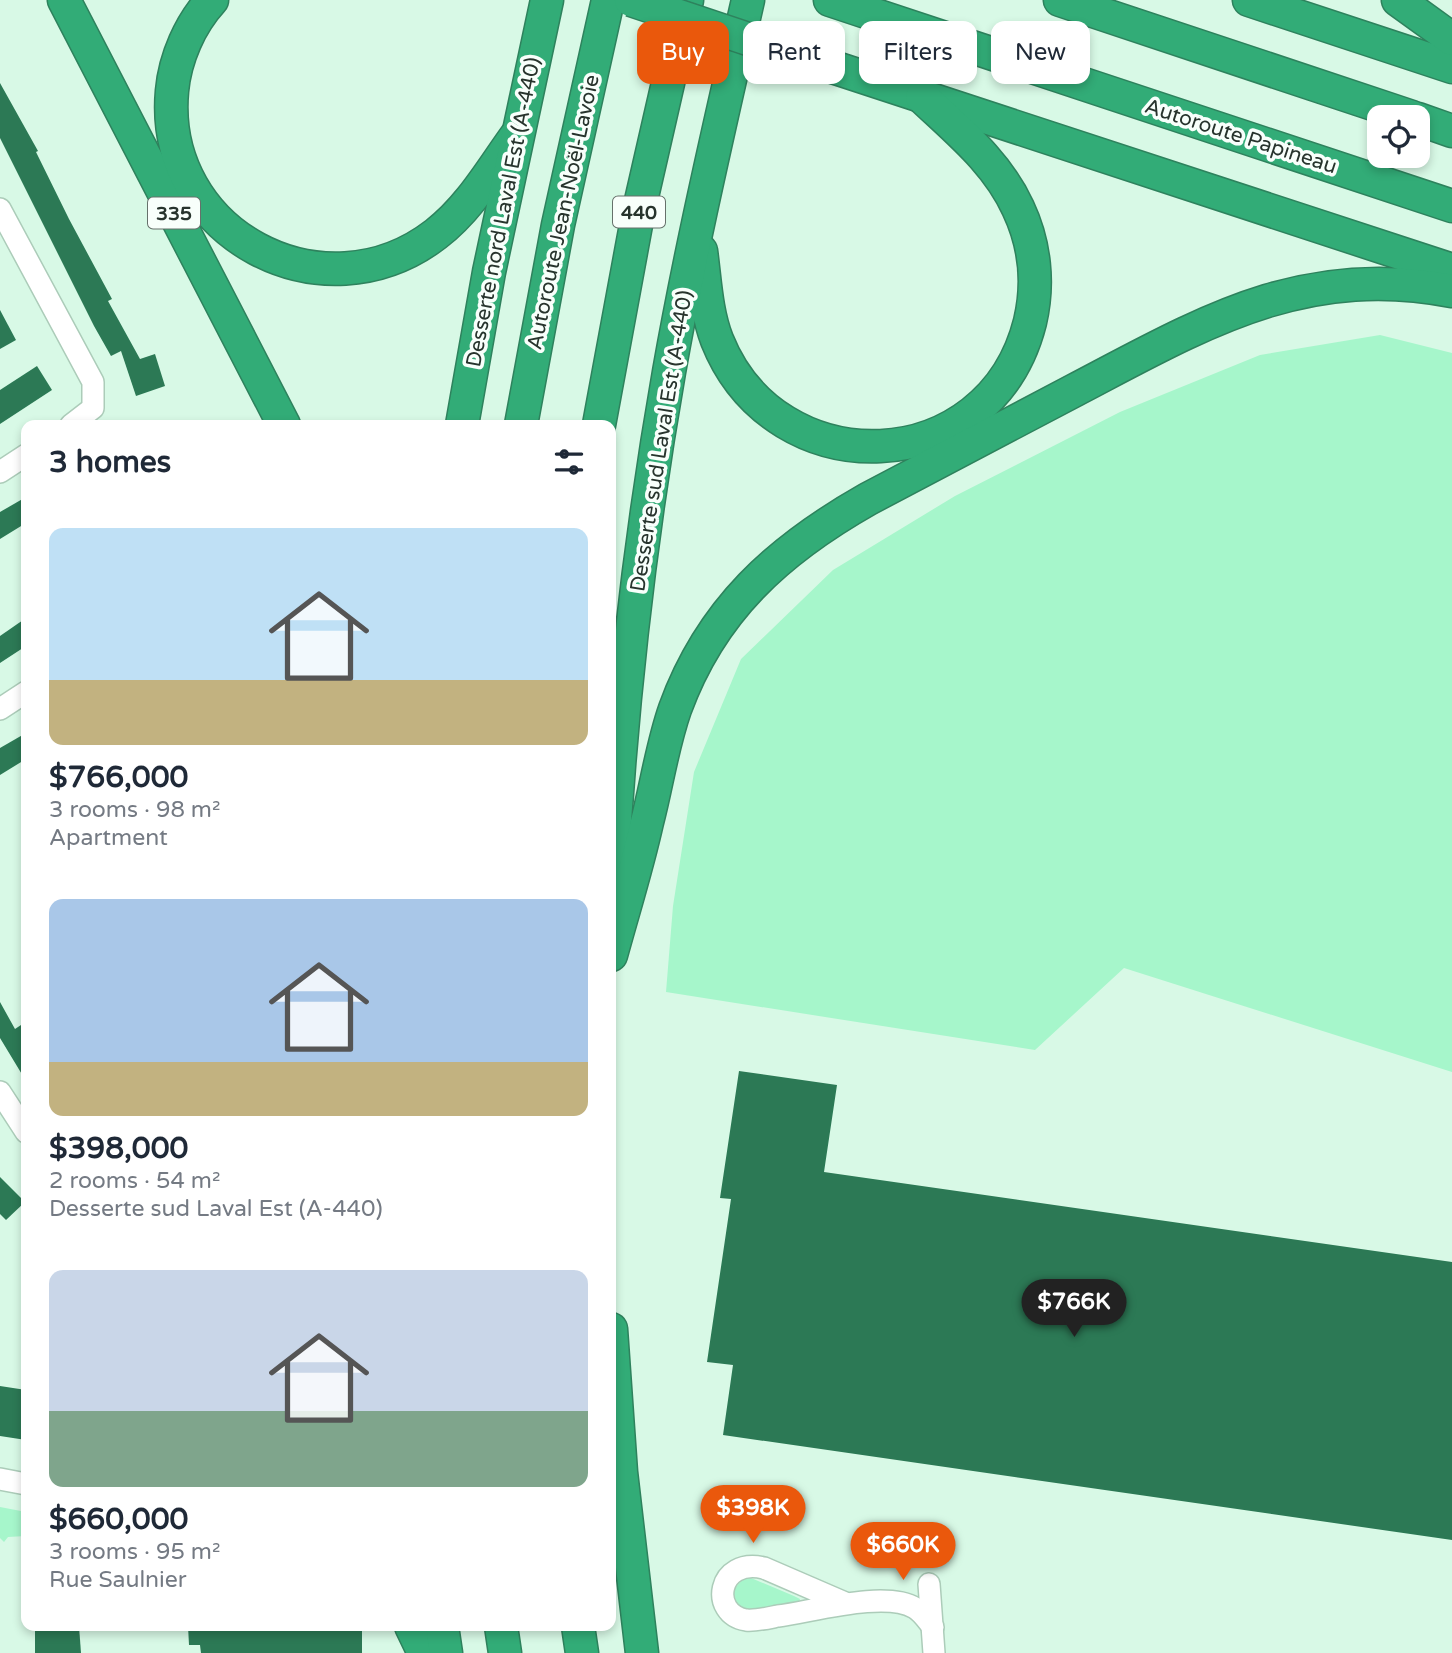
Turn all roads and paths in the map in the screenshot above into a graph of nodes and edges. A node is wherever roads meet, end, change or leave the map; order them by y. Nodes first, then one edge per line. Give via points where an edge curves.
1 (64, 0) edge
2 (212, 0) edge
3 (547, 0) edge
4 (608, 0) edge
5 (631, 0) edge
6 (687, 0) edge
7 (748, 0) edge
8 (830, 0) edge
9 (1059, 0) edge
10 (1249, 0) edge
11 (1398, 0) edge
12 (1452, 40) edge
13 (1452, 67) edge
14 (922, 97) junction
15 (1376, 105) edge
16 (1430, 123) edge
17 (1452, 131) edge
18 (516, 135) junction
19 (1452, 206) edge
20 (0, 209) edge
21 (698, 222) junction
22 (1452, 270) edge
23 (1452, 291) edge
24 (77, 420) edge
25 (281, 420) edge
26 (463, 420) edge
27 (522, 420) edge
28 (599, 420) edge
29 (21, 458) edge
30 (0, 472) edge
31 (21, 695) edge
32 (0, 709) edge
33 (616, 814) edge
34 (616, 937) edge
35 (0, 1091) edge
36 (21, 1124) edge
37 (616, 1400) edge
38 (0, 1479) edge
39 (21, 1484) edge
40 (929, 1584) dead end
41 (845, 1603) junction
42 (933, 1627) junction
43 (413, 1631) edge
44 (443, 1631) edge
45 (503, 1631) edge
46 (579, 1631) edge
47 (424, 1653) edge
48 (446, 1653) edge
49 (505, 1653) edge
50 (582, 1653) edge
51 (642, 1653) edge
52 (934, 1653) edge

1 - 25 highway, 335
2 - 18 highway via 178,61 172,99 174,138 184,172 204,205 232,233 265,254 303,266 338,268 372,264 408,252 436,234 464,207
3 - 18 highway, Desserte nord Laval Est (A-440)
4 - 27 highway, Autoroute Jean-Noël-Lavoie via 560,214
5 - 14 highway, bridge
6 - 28 highway, 440 via 638,214
7 - 21 highway, Desserte sud Laval Est (A-440)
8 - 19 highway, Autoroute Papineau
9 - 15 highway
10 - 13 highway
11 - 12 highway
14 - 21 highway via 995,169 1018,208 1034,264 1031,317 1017,359 997,391 957,425 907,443 864,446 823,439 774,413 745,386 717,341
14 - 22 highway
16 - 17 highway
18 - 26 highway, Desserte nord Laval Est (A-440)
20 - 24 street via 93,382 93,408
21 - 33 highway, Desserte sud Laval Est (A-440) via 667,382 639,569
23 - 34 highway via 1403,285 1343,286 1291,294 1232,312 868,499 785,554 733,606 699,656 681,693
29 - 30 street
31 - 32 street
35 - 36 street
37 - 51 highway
38 - 39 street
40 - 42 street
41 - 41 street via 753,1566 736,1570 723,1594 734,1615 752,1620
41 - 42 street via 907,1604
42 - 52 street
43 - 47 highway
44 - 48 highway
45 - 49 highway
46 - 50 highway

